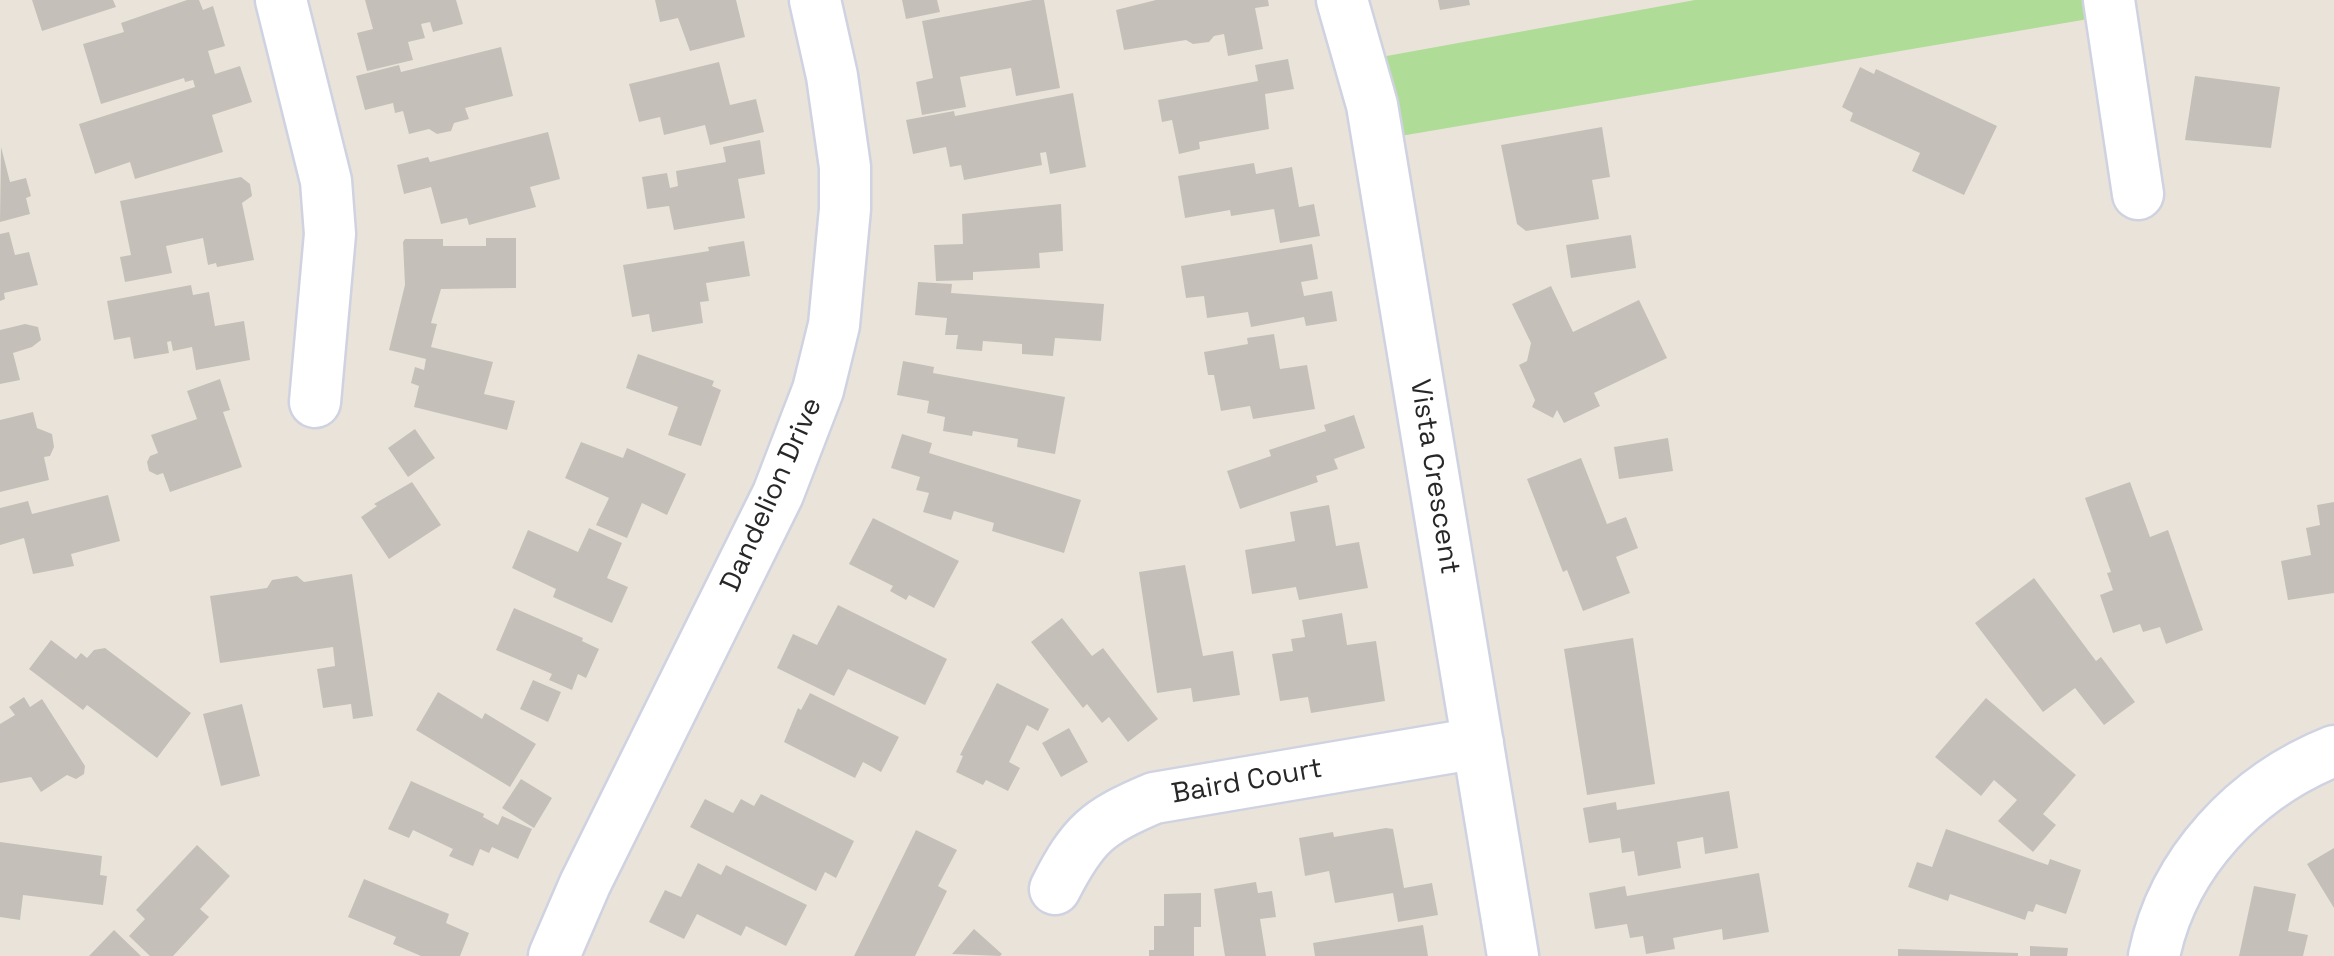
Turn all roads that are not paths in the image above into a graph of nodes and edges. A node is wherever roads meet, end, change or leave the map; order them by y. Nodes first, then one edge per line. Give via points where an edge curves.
1 (281, 0) edge
2 (815, 0) edge
3 (1342, 0) edge
4 (2109, 0) edge
5 (2138, 194) dead end
6 (314, 402) dead end
7 (1478, 743) junction
8 (2334, 751) edge
9 (1054, 889) dead end
10 (554, 956) edge
11 (1513, 956) edge
12 (2154, 956) edge

1 - 6 street via 326,181 330,234
2 - 10 street, Dandelion Drive via 845,167 834,325 818,390 778,494
3 - 7 street, Vista Crescent via 1372,105
4 - 5 street
7 - 9 street, Baird Court via 1154,798 1093,830
7 - 11 street, Vista Crescent
8 - 12 street via 2263,790 2204,846 2178,885

